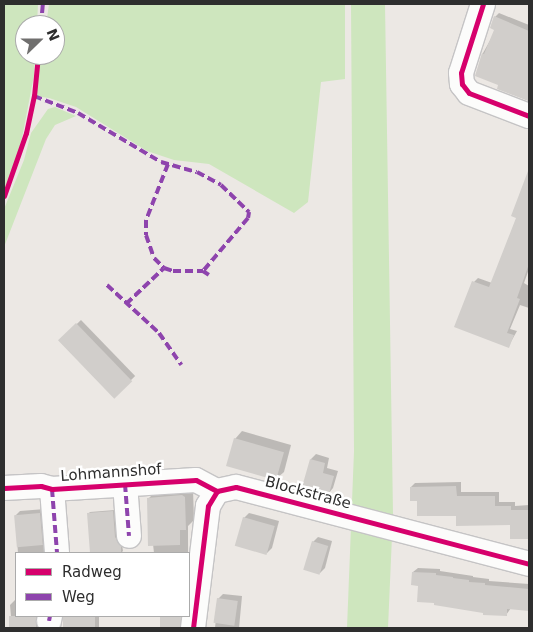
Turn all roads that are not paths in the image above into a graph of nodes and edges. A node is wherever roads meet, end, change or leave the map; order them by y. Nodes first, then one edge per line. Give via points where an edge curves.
1 (483, 4) edge
2 (529, 116) edge
3 (125, 484) junction
4 (4, 488) edge
5 (52, 489) junction
6 (217, 491) junction
7 (129, 536) dead end
8 (57, 552) edge
9 (529, 564) edge
10 (193, 628) edge

1 - 2 street via 461,73 462,84 469,94
3 - 5 street, Lohmannshof
3 - 6 street, Lohmannshof via 196,480
3 - 7 street, Lohmannshof
4 - 5 street, Lohmannshof via 41,486
5 - 8 street, Lohmannshof
6 - 9 street, Blockstraße via 240,487
6 - 10 street via 206,514

